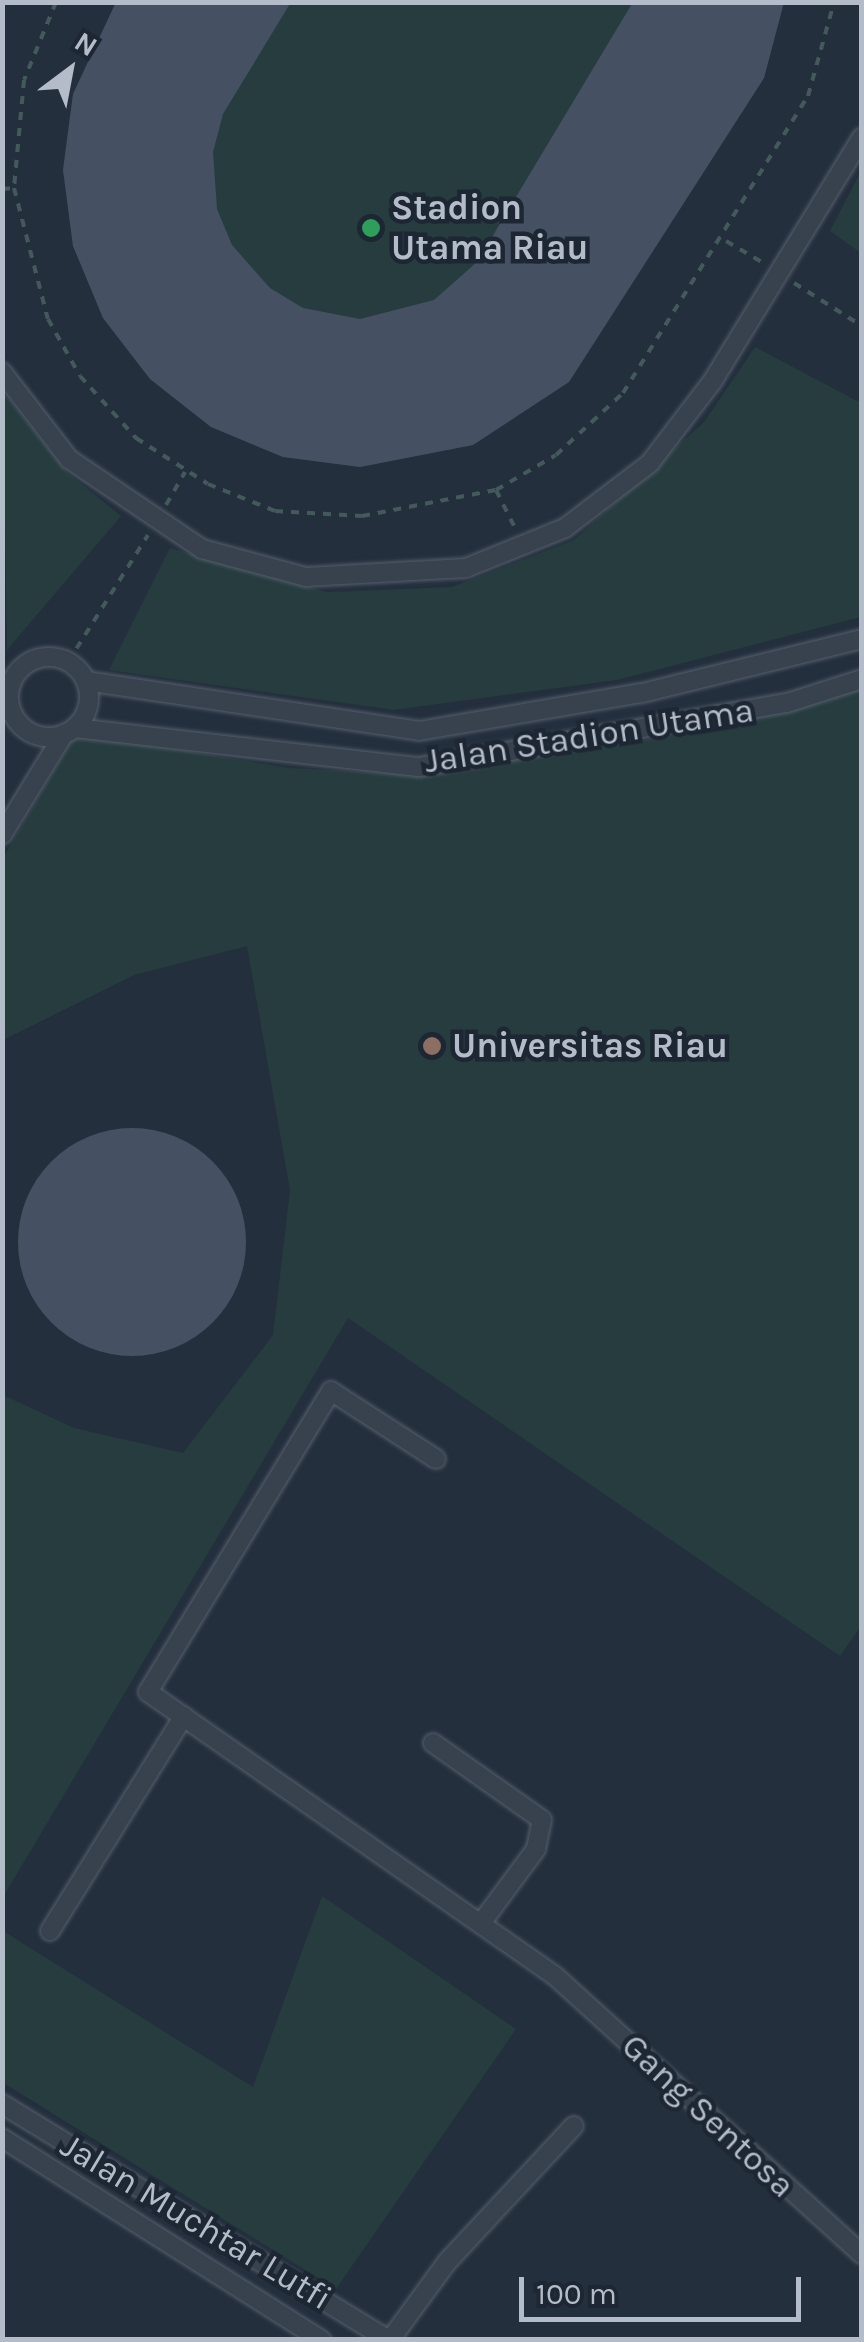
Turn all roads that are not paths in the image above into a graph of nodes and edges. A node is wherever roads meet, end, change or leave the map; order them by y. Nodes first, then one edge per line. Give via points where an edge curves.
1 (862, 137) edge
2 (2, 372) edge
3 (862, 639) edge
4 (10, 670) edge
5 (862, 679) edge
6 (86, 680) junction
7 (6, 711) edge
8 (326, 721) junction
9 (69, 731) junction
10 (324, 758) junction
11 (2, 836) edge
12 (436, 1459) dead end
13 (184, 1716) junction
14 (433, 1743) dead end
15 (482, 1922) junction
16 (50, 1931) dead end
17 (2, 2104) edge
18 (574, 2126) dead end
19 (2, 2138) edge
20 (862, 2254) edge
21 (336, 2307) junction
22 (315, 2338) edge
23 (390, 2340) edge

1 - 2 street via 650,463 524,548 466,568 360,581 253,566 154,525 69,459
3 - 8 street, Jalan Stadion Utama via 642,693 419,731
4 - 6 street via 42,658 68,662
4 - 7 street
5 - 10 street, Jalan Stadion Utama via 786,703 419,767
6 - 8 street, Jalan Stadion Utama
6 - 9 street via 88,706
7 - 9 street via 37,735
8 - 10 street
9 - 10 street, Jalan Stadion Utama
9 - 11 street
12 - 13 street, Gang Sentosa via 331,1391 148,1692
13 - 15 street, Gang Sentosa
13 - 16 street
14 - 15 street via 542,1820 536,1849
15 - 20 street, Gang Sentosa via 556,1976
17 - 21 street, Jalan Muchtar Lutfi
18 - 23 street via 447,2262
19 - 22 street, Jalan Muchtar Lutfi
21 - 22 street
21 - 23 street, Jalan Muchtar Lutfi

